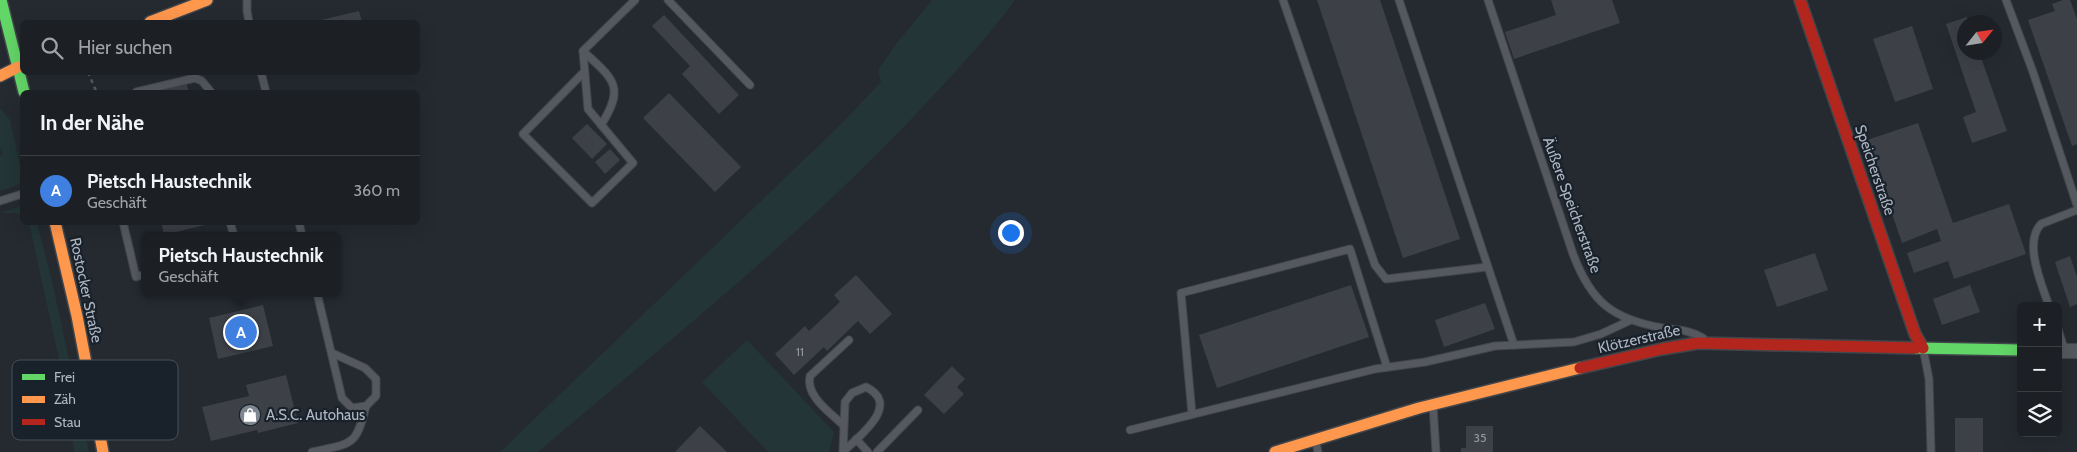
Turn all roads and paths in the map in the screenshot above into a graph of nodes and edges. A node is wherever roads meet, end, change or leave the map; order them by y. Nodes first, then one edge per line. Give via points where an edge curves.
1 (1, 0) edge
2 (207, 0) edge
3 (247, 0) edge
4 (635, 0) edge
5 (668, 0) edge
6 (1283, 0) edge
7 (1399, 0) edge
8 (1488, 0) edge
9 (1800, 0) edge
10 (2006, 0) edge
11 (155, 20) edge
12 (249, 20) edge
13 (583, 51) junction
14 (20, 66) edge
15 (584, 72) junction
16 (21, 75) edge
17 (89, 75) edge
18 (262, 75) edge
19 (0, 76) edge
20 (750, 85) dead end
21 (24, 90) edge
22 (96, 90) edge
23 (144, 90) edge
24 (209, 90) edge
25 (266, 90) edge
26 (601, 125) junction
27 (20, 195) edge
28 (0, 201) edge
29 (2077, 204) edge
30 (2077, 210) edge
31 (56, 225) edge
32 (123, 225) edge
33 (1487, 267) junction
34 (141, 275) edge
35 (317, 297) edge
36 (2049, 302) edge
37 (1631, 320) junction
38 (2062, 339) edge
39 (849, 340) dead end
40 (1710, 342) junction
41 (1514, 345) junction
42 (1923, 348) junction
43 (2017, 350) edge
44 (2067, 351) edge
45 (332, 353) junction
46 (85, 360) edge
47 (1387, 367) junction
48 (1433, 405) junction
49 (366, 406) junction
50 (918, 410) dead end
51 (1192, 414) junction
52 (843, 425) junction
53 (1130, 430) dead end
54 (1315, 438) junction
55 (856, 439) junction
56 (312, 452) edge
57 (843, 452) edge
58 (868, 452) edge
59 (877, 452) edge
60 (1275, 452) edge
61 (1318, 452) edge
62 (1436, 452) edge
63 (1931, 452) edge

1 - 14 street
2 - 11 street
3 - 12 lane
4 - 13 lane
5 - 20 lane
6 - 33 lane via 1375,264 1386,279
7 - 33 lane
8 - 37 lane, Äußere Speicherstraße via 1580,274 1609,309
9 - 42 street, Speicherstraße via 1915,334
10 - 29 lane
13 - 15 lane
13 - 26 lane via 612,82 615,95 612,107
14 - 19 street
15 - 26 lane via 588,109
15 - 26 lane via 523,134 592,203 633,162
16 - 21 street
17 - 22 path
18 - 25 lane
23 - 24 lane via 195,78
27 - 28 lane
30 - 36 lane via 2037,228 2034,240 2036,264
31 - 46 street, Rostocker Straße
32 - 34 lane via 136,277
33 - 41 lane
35 - 45 lane
37 - 40 lane, Äußere Speicherstraße via 1696,333
37 - 41 lane via 1574,342
38 - 44 lane
39 - 52 lane via 810,376 809,382 813,395
40 - 42 street, Klötzerstraße
40 - 48 street, Klötzerstraße via 1662,349
41 - 47 lane
42 - 43 street, Klötzerstraße
42 - 63 lane via 1929,379
45 - 49 lane via 342,398 352,408
45 - 49 lane via 365,368 376,379 376,396
47 - 51 lane
47 - 51 lane via 1350,249 1181,293
48 - 54 street, Klötzerstraße
48 - 62 lane
49 - 56 lane via 356,438
50 - 59 lane
51 - 53 lane
52 - 55 lane via 845,402 852,393 866,388 875,392 880,402 878,417
52 - 57 lane
54 - 60 street, Klötzerstraße
54 - 61 lane
55 - 57 lane
55 - 58 lane

